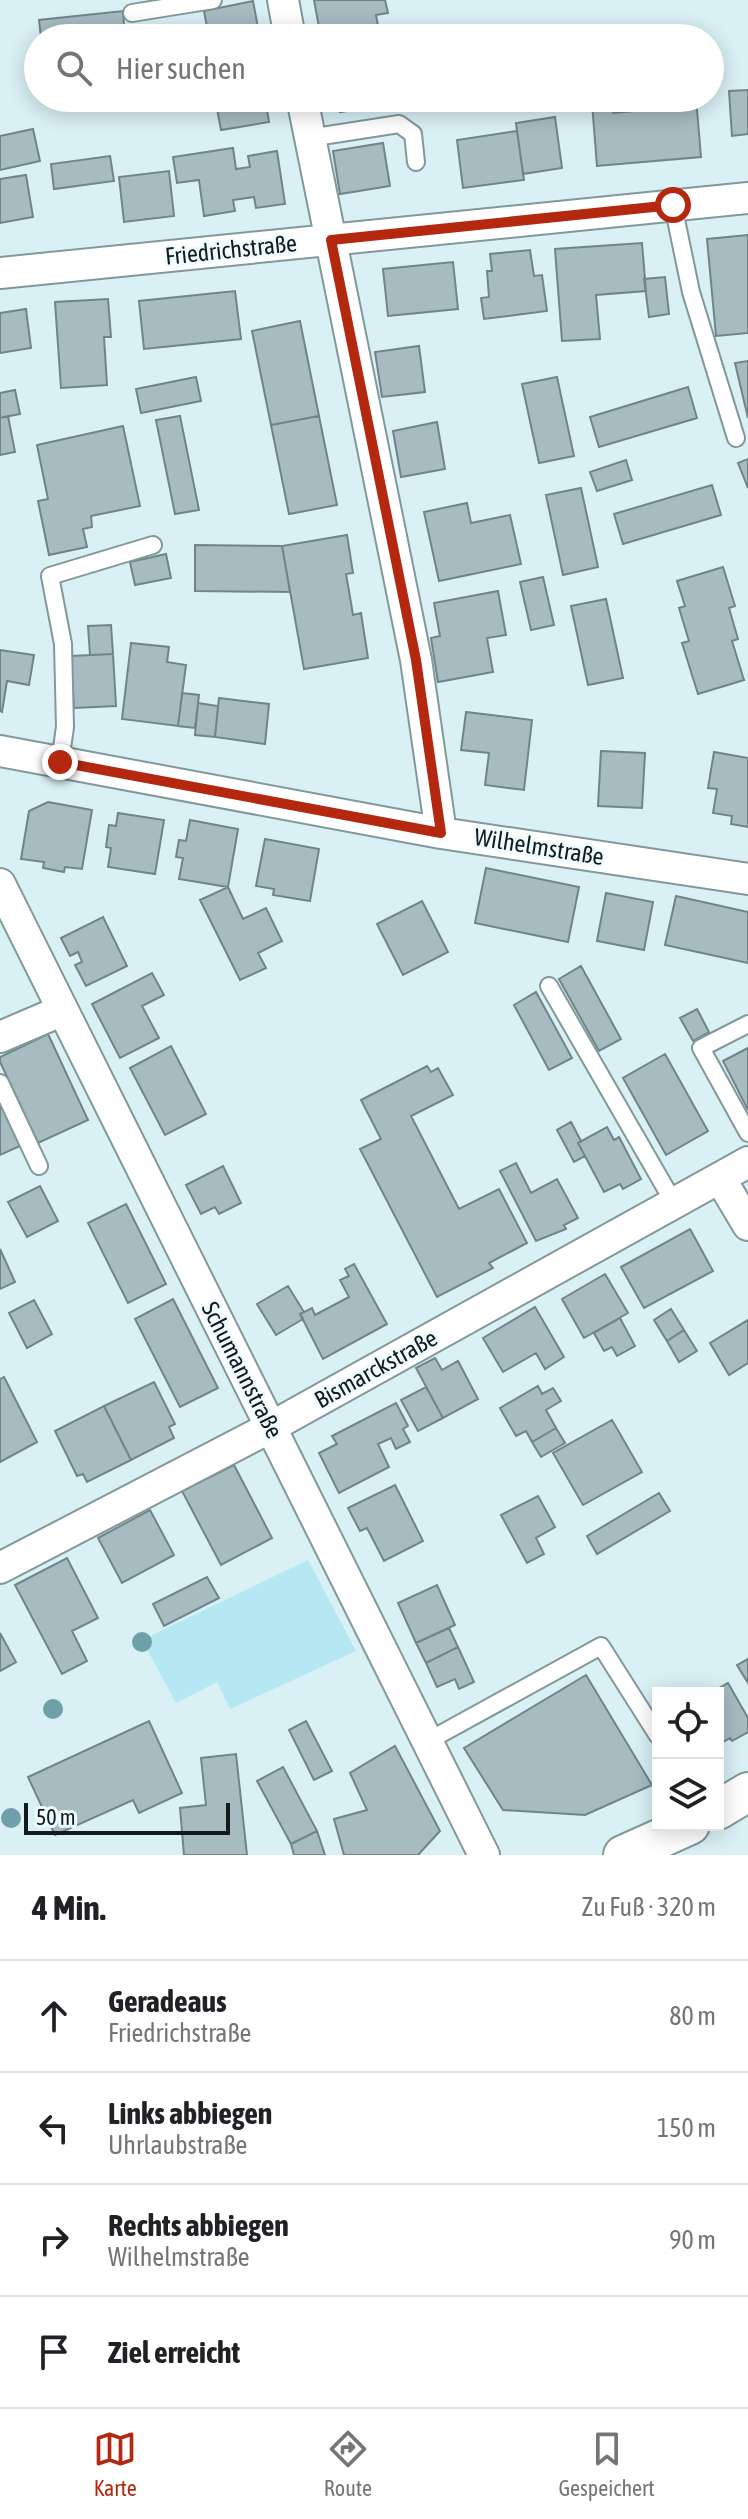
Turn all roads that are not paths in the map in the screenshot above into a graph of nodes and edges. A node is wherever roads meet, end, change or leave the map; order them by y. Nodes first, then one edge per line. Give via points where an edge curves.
1 (213, 0) edge
2 (283, 0) edge
3 (132, 13) dead end
4 (287, 24) edge
5 (304, 112) edge
6 (309, 138) junction
7 (416, 162) dead end
8 (748, 198) edge
9 (673, 205) junction
10 (329, 232) junction
11 (0, 273) edge
12 (736, 438) dead end
13 (153, 545) dead end
14 (0, 751) edge
15 (60, 762) junction
16 (441, 833) junction
17 (748, 879) edge
18 (0, 884) edge
19 (549, 986) dead end
20 (61, 1011) junction
21 (748, 1024) edge
22 (0, 1037) edge
23 (0, 1083) edge
24 (748, 1133) edge
25 (748, 1162) edge
26 (39, 1166) dead end
27 (720, 1178) junction
28 (674, 1203) junction
29 (748, 1225) edge
30 (271, 1427) junction
31 (0, 1568) edge
32 (652, 1727) edge
33 (428, 1741) junction
34 (748, 1792) edge
35 (724, 1806) edge
36 (677, 1831) edge
37 (484, 1855) edge
38 (623, 1855) edge

1 - 3 lane
2 - 4 street
5 - 6 street
6 - 7 lane via 399,124 413,134
6 - 10 street
8 - 9 street, Friedrichstraße
9 - 10 street, Friedrichstraße
9 - 12 lane via 691,292
10 - 11 street, Friedrichstraße
10 - 16 street via 416,660
13 - 15 lane via 50,576 63,644 65,727
14 - 15 street, Wilhelmstraße
15 - 16 street, Wilhelmstraße
16 - 17 street, Wilhelmstraße
18 - 20 street, Schumannstraße
19 - 28 lane
20 - 22 street
20 - 30 street, Schumannstraße
21 - 24 lane via 701,1048
23 - 26 lane
25 - 27 street, Bismarckstraße
27 - 28 street, Bismarckstraße
27 - 29 street
28 - 30 street, Bismarckstraße
30 - 31 street, Bismarckstraße
30 - 33 street, Schumannstraße
32 - 33 lane via 601,1646
33 - 37 street, Schumannstraße
34 - 35 street
36 - 38 street

